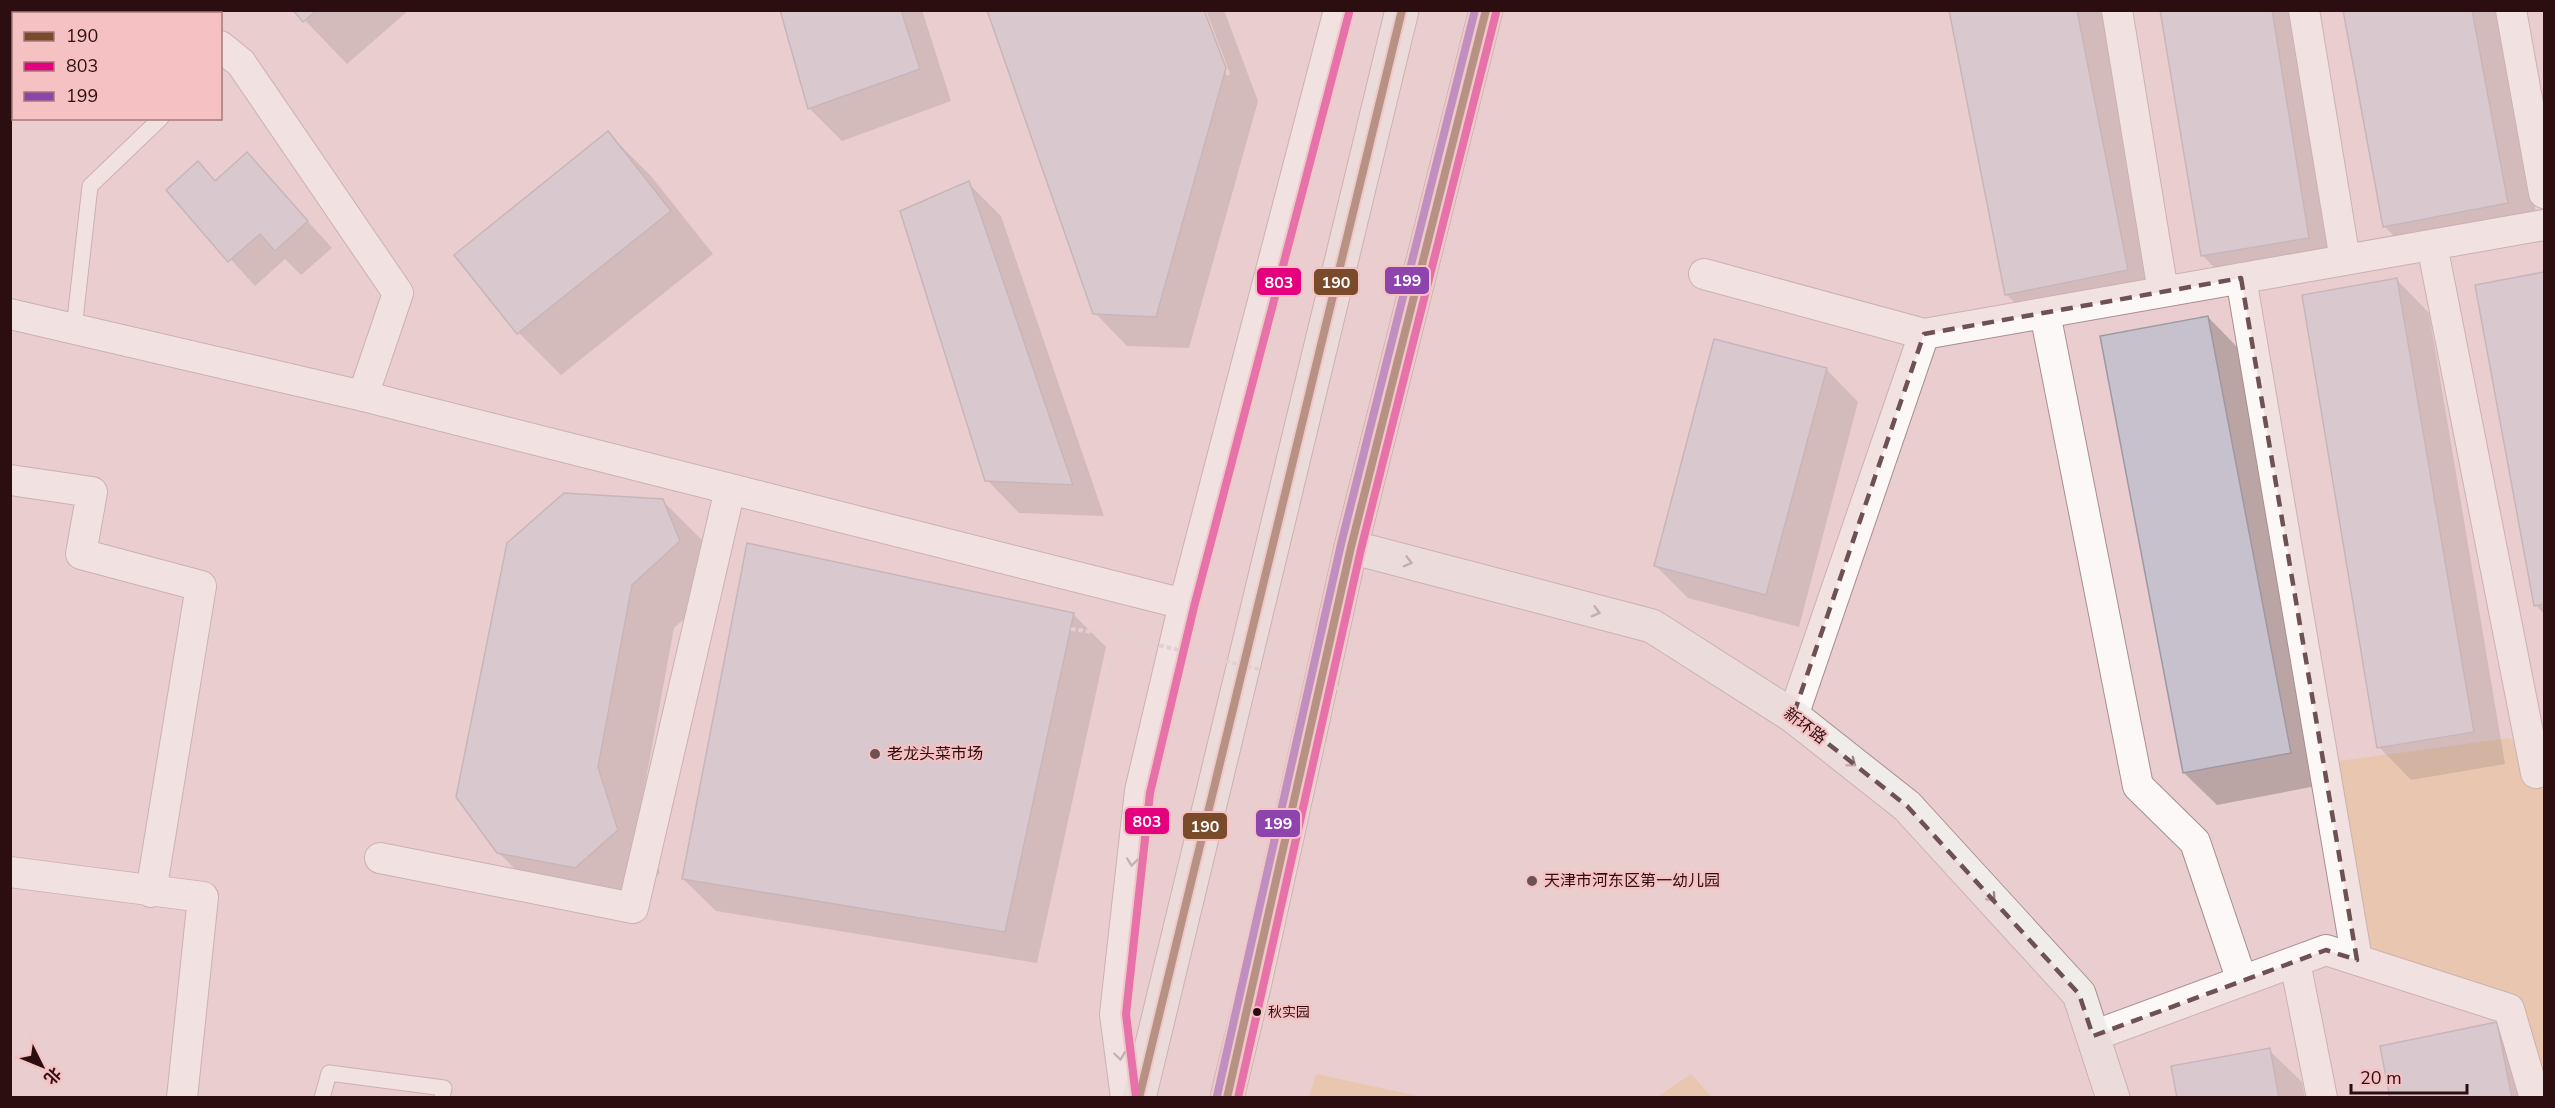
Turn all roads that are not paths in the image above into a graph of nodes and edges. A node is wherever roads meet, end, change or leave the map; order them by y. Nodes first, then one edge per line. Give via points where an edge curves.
1 (1339, 10) edge
2 (1402, 10) edge
3 (1486, 10) edge
4 (2117, 10) edge
5 (2304, 10) edge
6 (2511, 10) edge
7 (222, 48) edge
8 (159, 120) edge
9 (2544, 193) edge
10 (2544, 225) edge
11 (2432, 245) junction
12 (2345, 260) junction
13 (1704, 274) dead end
14 (2241, 278) junction
15 (2163, 292) junction
16 (2045, 313) junction
17 (10, 314) edge
18 (74, 329) junction
19 (1924, 334) junction
20 (363, 396) junction
21 (10, 480) edge
22 (730, 489) junction
23 (1351, 547) junction
24 (1184, 604) junction
25 (1793, 716) junction
26 (2536, 773) dead end
27 (380, 858) dead end
28 (10, 872) edge
29 (151, 892) junction
30 (2357, 960) junction
31 (2295, 962) junction
32 (2242, 981) junction
33 (2093, 1036) junction
34 (182, 1098) edge
35 (322, 1098) edge
36 (442, 1098) edge
37 (1126, 1098) edge
38 (1139, 1098) edge
39 (1227, 1098) edge
40 (2113, 1098) edge
41 (2322, 1098) edge
42 (2535, 1098) edge

1 - 24 street
2 - 38 main road
3 - 23 main road
4 - 15 street
5 - 12 street
6 - 9 street
7 - 20 street via 241,63 398,293
8 - 18 lane via 90,186
10 - 11 street
11 - 12 street
11 - 26 street
12 - 14 street
13 - 19 street
14 - 15 street
14 - 30 street
15 - 16 street
16 - 19 street
16 - 32 street via 2138,786 2195,842
17 - 18 street
18 - 20 street
19 - 25 street
20 - 22 street
21 - 29 street via 92,492 81,554 201,586
22 - 24 street
22 - 27 street via 633,908
23 -> 25 main road, 新环路 via 1652,626
23 - 39 main road
24 -> 37 street via 1140,791 1115,1014
25 -> 33 main road, 新环路 via 1907,806 2079,993
28 - 29 street
29 - 34 street via 203,897
30 - 31 street via 2326,950
30 - 42 street via 2510,1009
31 - 32 street
31 - 41 street
32 - 33 street
33 - 40 main road, 新环路
35 - 36 lane via 329,1073 444,1088

